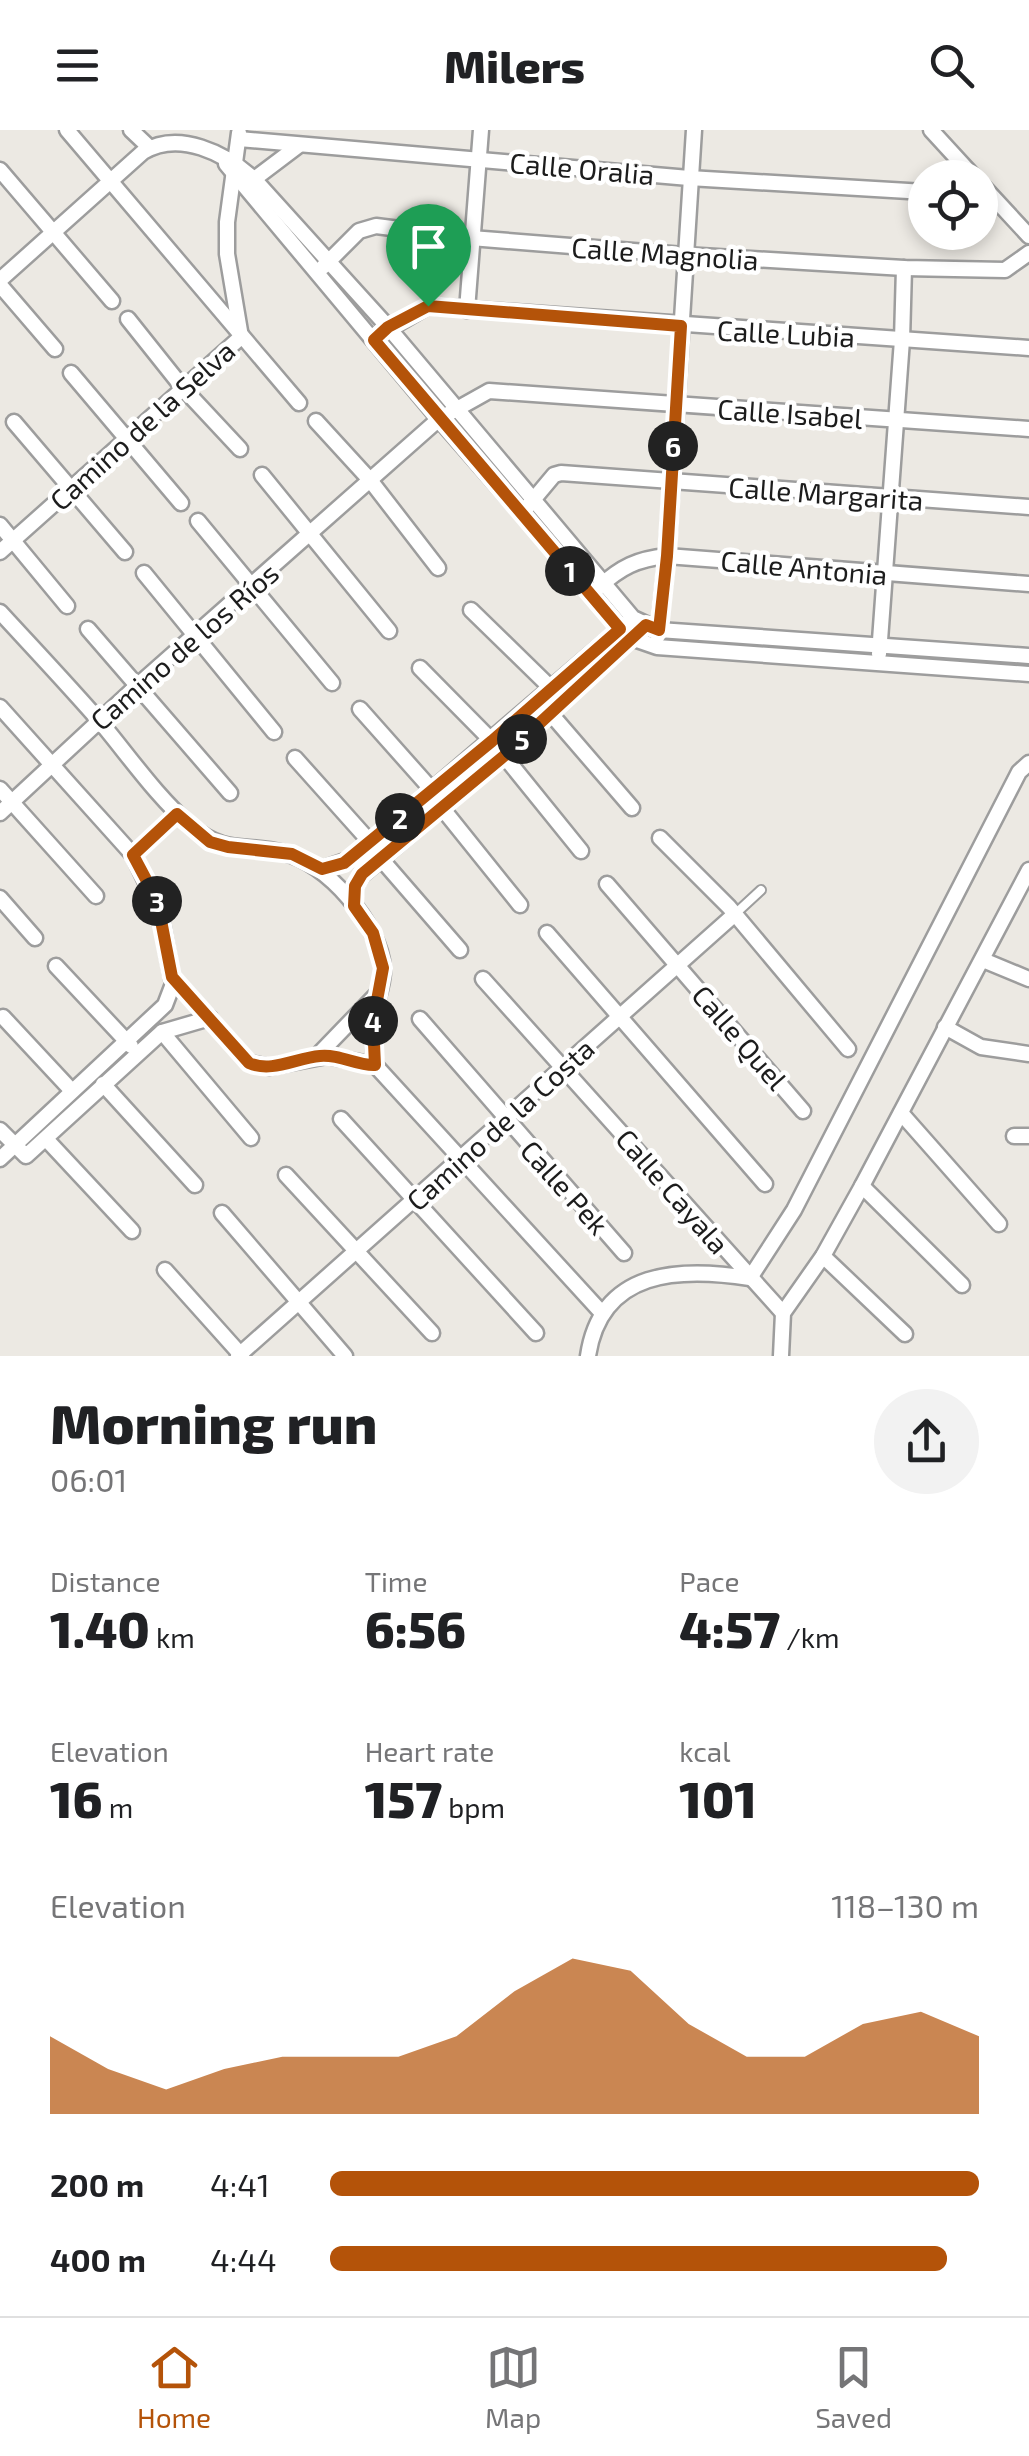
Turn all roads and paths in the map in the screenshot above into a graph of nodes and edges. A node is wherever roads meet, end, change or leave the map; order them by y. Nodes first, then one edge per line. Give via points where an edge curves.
1 (67, 130) edge
2 (132, 130) edge
3 (482, 130) edge
4 (694, 130) edge
5 (931, 130) edge
6 (239, 134) edge
7 (298, 146) junction
8 (150, 148) junction
9 (479, 159) junction
10 (954, 160) edge
11 (230, 164) junction
12 (0, 170) edge
13 (690, 178) junction
14 (113, 180) junction
15 (249, 183) junction
16 (908, 191) edge
17 (998, 202) edge
18 (56, 233) junction
19 (1029, 236) edge
20 (471, 238) junction
21 (1029, 253) edge
22 (684, 256) junction
23 (328, 262) junction
24 (904, 268) junction
25 (316, 274) junction
26 (0, 283) edge
27 (112, 301) dead end
28 (467, 310) junction
29 (128, 319) dead end
30 (681, 326) junction
31 (388, 327) junction
32 (241, 337) junction
33 (374, 340) junction
34 (902, 340) junction
35 (1029, 348) edge
36 (54, 349) dead end
37 (72, 373) dead end
38 (184, 388) junction
39 (299, 403) dead end
40 (676, 405) junction
41 (454, 410) junction
42 (439, 419) junction
43 (894, 420) junction
44 (316, 421) dead end
45 (14, 422) dead end
46 (1029, 429) edge
47 (127, 436) junction
48 (240, 449) dead end
49 (262, 475) dead end
50 (370, 480) junction
51 (670, 481) junction
52 (69, 489) junction
53 (890, 498) junction
54 (532, 500) junction
55 (181, 503) dead end
56 (1029, 507) edge
57 (522, 514) junction
58 (198, 521) dead end
59 (0, 525) edge
60 (310, 536) junction
61 (13, 540) junction
62 (0, 552) edge
63 (125, 552) dead end
64 (667, 556) junction
65 (438, 568) dead end
66 (144, 573) dead end
67 (883, 573) junction
68 (604, 582) junction
69 (253, 584) junction
70 (1029, 584) edge
71 (590, 594) junction
72 (67, 606) dead end
73 (471, 610) dead end
74 (0, 612) edge
75 (646, 624) junction
76 (88, 629) dead end
77 (389, 631) dead end
78 (626, 634) junction
79 (196, 635) junction
80 (657, 647) junction
81 (879, 647) junction
82 (1029, 656) edge
83 (878, 665) junction
84 (420, 668) dead end
85 (1029, 674) edge
86 (332, 683) dead end
87 (138, 685) junction
88 (552, 689) junction
89 (0, 707) edge
90 (360, 709) dead end
91 (550, 714) junction
92 (99, 720) junction
93 (274, 732) dead end
94 (492, 741) junction
95 (504, 756) junction
96 (295, 758) dead end
97 (1029, 763) edge
98 (52, 764) junction
99 (0, 789) edge
100 (432, 790) junction
101 (230, 793) dead end
102 (6, 807) edge
103 (442, 808) junction
104 (632, 808) dead end
105 (177, 814) junction
106 (660, 838) dead end
107 (372, 843) junction
108 (581, 851) dead end
109 (133, 855) junction
110 (382, 860) junction
111 (322, 869) junction
112 (1029, 870) edge
113 (607, 884) dead end
114 (761, 890) dead end
115 (96, 896) dead end
116 (1023, 896) edge
117 (0, 898) edge
118 (520, 905) dead end
119 (354, 906) junction
120 (735, 914) junction
121 (547, 933) dead end
122 (35, 938) dead end
123 (460, 950) dead end
124 (983, 960) junction
125 (676, 963) junction
126 (56, 966) dead end
127 (172, 977) junction
128 (483, 978) dead end
129 (1029, 980) edge
130 (380, 991) junction
131 (620, 1016) junction
132 (4, 1017) dead end
133 (210, 1018) junction
134 (420, 1019) dead end
135 (945, 1027) junction
136 (162, 1032) junction
137 (133, 1047) junction
138 (848, 1048) dead end
139 (1029, 1054) edge
140 (317, 1056) junction
141 (375, 1065) junction
142 (564, 1068) junction
143 (102, 1084) junction
144 (72, 1091) junction
145 (803, 1110) dead end
146 (901, 1113) junction
147 (341, 1119) dead end
148 (505, 1120) junction
149 (0, 1130) edge
150 (251, 1138) dead end
151 (47, 1140) junction
152 (14, 1145) junction
153 (0, 1159) edge
154 (461, 1159) junction
155 (286, 1175) dead end
156 (765, 1184) dead end
157 (194, 1186) dead end
158 (862, 1186) junction
159 (414, 1199) junction
160 (222, 1214) dead end
161 (999, 1224) dead end
162 (132, 1231) dead end
163 (356, 1253) junction
164 (624, 1253) dead end
165 (823, 1256) junction
166 (165, 1270) dead end
167 (750, 1278) junction
168 (962, 1285) dead end
169 (299, 1301) junction
170 (601, 1312) junction
171 (782, 1313) junction
172 (432, 1333) dead end
173 (536, 1333) dead end
174 (905, 1334) dead end
175 (240, 1355) edge
176 (345, 1356) edge
177 (588, 1356) edge
178 (781, 1356) edge

1 - 14 street
2 - 8 street
3 - 9 street
4 - 13 street
5 - 10 street
6 - 7 street, Calle Oralia
6 - 11 street, Camino de la Selva
7 - 9 street, Calle Oralia
7 - 15 street
8 - 11 street via 179,142
8 - 14 street
9 - 13 street, Calle Oralia
9 - 20 street
11 - 15 street
11 - 32 street, Camino de la Selva via 227,254
12 - 18 street
13 - 16 street, Calle Oralia
13 - 22 street
14 - 18 street
14 - 32 street
15 - 23 street
15 - 25 street
17 - 19 street
18 - 26 street
18 - 27 street
20 - 22 street, Calle Magnolia
20 - 23 street, Calle Magnolia via 376,226 359,231
20 - 28 street
21 - 24 street, Calle Magnolia via 1005,270
22 - 24 street, Calle Magnolia
22 - 30 street
23 - 25 street, Calle Magnolia
23 - 31 street
24 - 34 street
25 - 33 street
26 - 36 street
28 - 30 street, Calle Lubia
28 - 31 street, Calle Lubia via 424,307
29 - 38 street
30 - 34 street, Calle Lubia
30 - 40 street
31 - 33 street, Calle Lubia
31 - 41 street
32 - 38 street, Camino de la Selva
32 - 39 street
33 - 42 street
34 - 35 street, Calle Lubia
34 - 43 street
37 - 47 street
38 - 47 street, Camino de la Selva
38 - 48 street
40 - 41 street, Calle Isabel via 493,390
40 - 43 street, Calle Isabel
40 - 51 street
41 - 42 street, Calle Isabel
41 - 54 street
42 - 50 street, Calle Isabel
42 - 57 street
43 - 46 street, Calle Isabel
43 - 53 street
44 - 50 street
45 - 52 street
47 - 52 street, Camino de la Selva
47 - 55 street
49 - 60 street
50 - 60 street, Camino de los Ríos
50 - 65 street
51 - 53 street, Calle Margarita
51 - 54 street, Calle Margarita via 561,473
51 - 64 street
52 - 61 street, Camino de la Selva
52 - 63 street
53 - 56 street, Calle Margarita
53 - 67 street
54 - 57 street, Calle Margarita
54 - 68 street
57 - 71 street
58 - 69 street
59 - 61 street
60 - 69 street, Camino de los Ríos
60 - 77 street
61 - 62 street, Camino de la Selva
61 - 72 street
64 - 67 street, Calle Antonia
64 - 68 street, Calle Antonia via 620,567
64 - 75 street
66 - 79 street
67 - 70 street, Calle Antonia
67 - 81 street
68 - 71 street, Calle Antonia
68 - 75 street
69 - 79 street, Camino de los Ríos
69 - 86 street
71 - 78 street
73 - 88 street
74 - 92 street
75 - 78 street
75 - 80 street
75 - 81 street
76 - 87 street
78 - 80 street
78 - 88 street
78 - 91 street
79 - 87 street, Camino de los Ríos
79 - 93 street
80 - 83 street
81 - 82 street
81 - 83 street
83 - 85 street
84 - 94 street
87 - 92 street, Camino de los Ríos
87 - 101 street
88 - 94 street
89 - 98 street
90 - 100 street
91 - 95 street
91 - 104 street
92 - 98 street, Camino de los Ríos
92 - 105 street
94 - 95 street
94 - 100 street
95 - 103 street
95 - 108 street
96 - 107 street
97 - 167 street via 794,1210
98 - 102 street, Camino de los Ríos
98 - 109 street
99 - 102 street
100 - 107 street
102 - 115 street
103 - 110 street
103 - 118 street
105 - 109 street
105 - 111 street via 210,842 292,854
106 - 120 street
107 - 111 street
109 - 127 street via 157,900
110 - 119 street via 362,874
110 - 123 street
111 - 119 street
112 - 116 street
113 - 125 street, Calle Quel
114 - 120 lane, Camino de la Costa
116 - 124 street
117 - 122 street
119 - 130 street via 373,933 383,968
120 - 125 street, Camino de la Costa
120 - 138 street
121 - 131 street
124 - 129 street
124 - 135 street
125 - 131 street, Camino de la Costa
125 - 145 street, Calle Quel
126 - 137 street
127 - 133 street
127 - 137 street via 172,994
128 - 142 street, Calle Cayala
130 - 140 street
130 - 141 street
131 - 142 street, Camino de la Costa
131 - 156 street
132 - 144 street
133 - 136 street
133 - 140 street via 256,1066
134 - 148 street, Calle Pek
135 - 139 street via 981,1047
135 - 146 street
136 - 137 street
136 - 150 street
137 - 143 street
137 - 144 street
140 - 141 street
141 - 154 street
142 - 148 street, Camino de la Costa
142 - 167 street, Calle Cayala
143 - 151 street
143 - 157 street
144 - 152 street
146 - 158 street
146 - 161 street
147 - 159 street
148 - 154 street, Camino de la Costa
148 - 164 street, Calle Pek
149 - 152 street
151 - 152 street via 26,1156
151 - 162 street
152 - 153 street
154 - 159 street, Camino de la Costa
154 - 170 street
155 - 163 street
158 - 165 street
158 - 168 street
159 - 163 street, Camino de la Costa
159 - 173 street
160 - 169 street
163 - 169 street, Camino de la Costa
163 - 172 street
165 - 171 street
165 - 174 street
166 - 175 street
167 - 170 street via 687,1271 660,1276
167 - 171 street, Calle Cayala
169 - 175 street, Camino de la Costa
169 - 176 street
170 - 177 street
171 - 178 street

